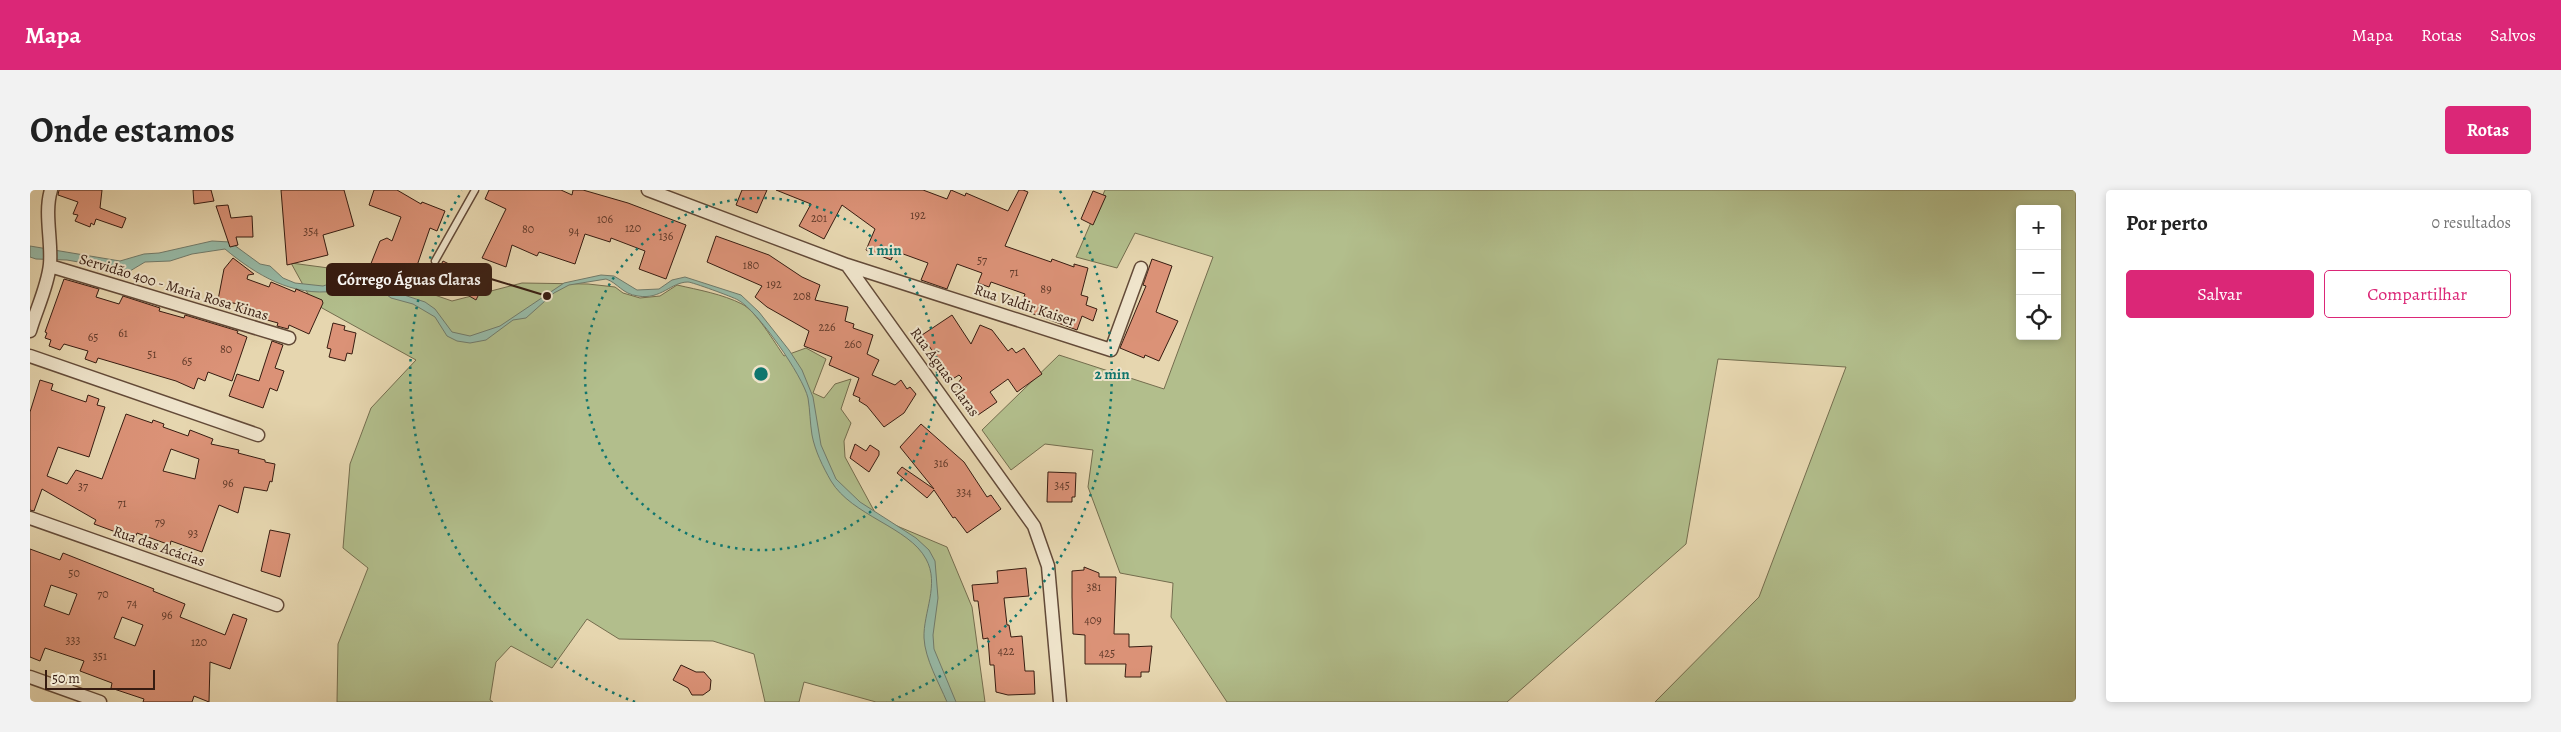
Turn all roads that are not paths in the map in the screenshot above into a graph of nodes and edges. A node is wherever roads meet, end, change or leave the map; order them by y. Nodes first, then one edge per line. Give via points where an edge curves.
1 (51, 190) edge
2 (475, 190) edge
3 (648, 190) edge
4 (435, 261) dead end
5 (847, 265) junction
6 (50, 266) junction
7 (1141, 268) dead end
8 (30, 331) edge
9 (289, 338) dead end
10 (30, 356) edge
11 (258, 435) dead end
12 (30, 518) edge
13 (277, 605) dead end
14 (30, 677) edge
15 (100, 702) edge
16 (1060, 702) edge

1 - 6 street via 48,199
2 - 4 lane
3 - 5 street
5 - 7 street, Rua Valdir Kaiser via 1111,350
5 - 16 street, Rua Águas Claras via 1034,526 1048,566
6 - 8 street
6 - 9 street, Servidão 400 - Maria Rosa Kinas
10 - 11 street
12 - 13 street, Rua das Acácias
14 - 15 street

